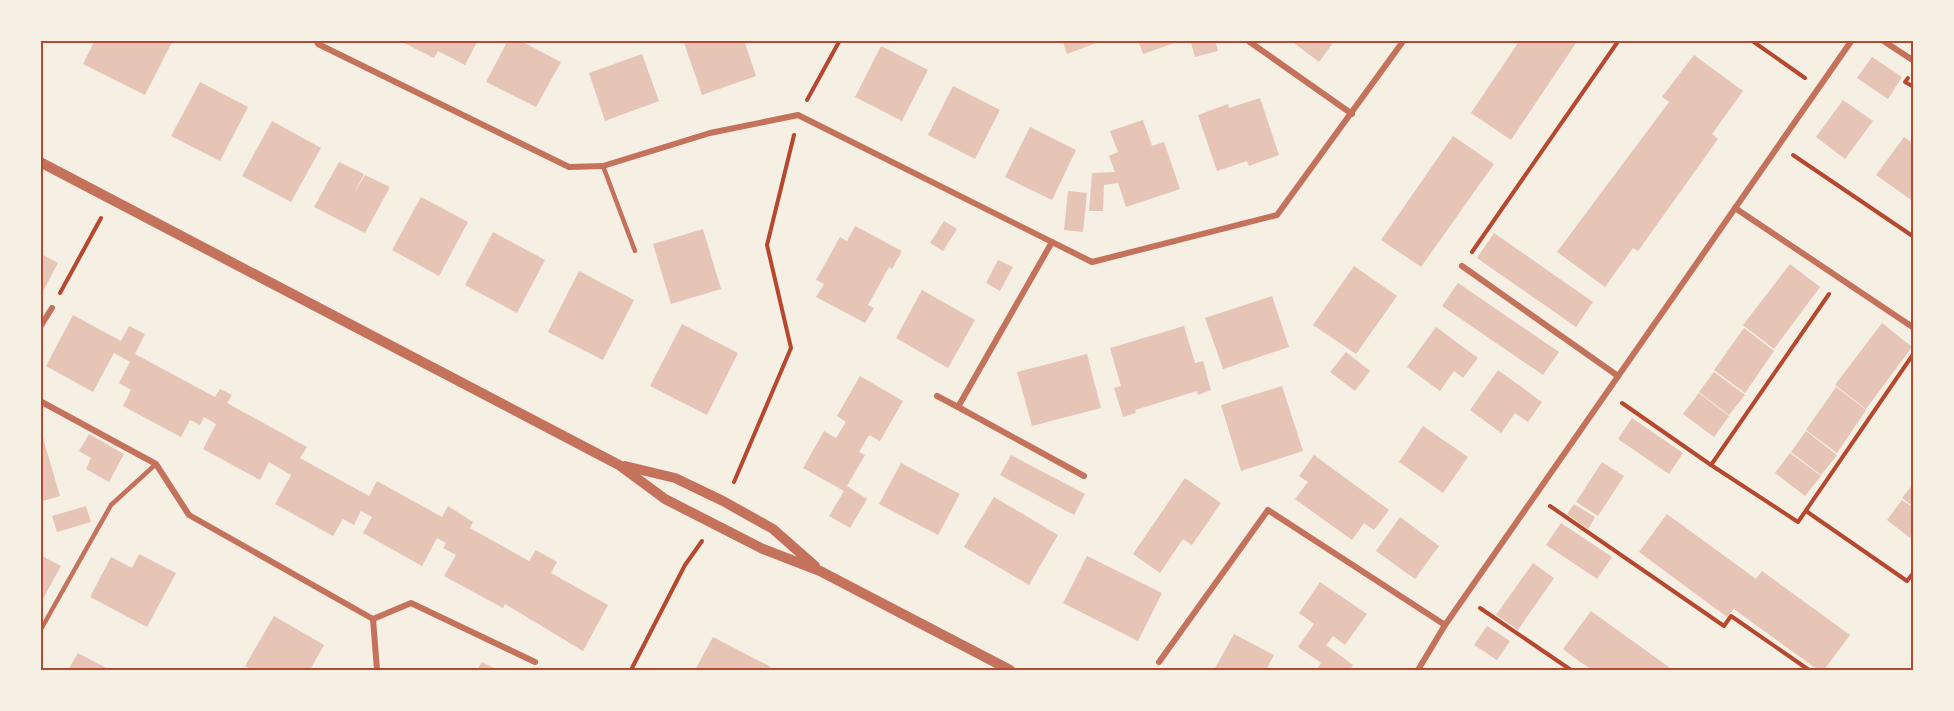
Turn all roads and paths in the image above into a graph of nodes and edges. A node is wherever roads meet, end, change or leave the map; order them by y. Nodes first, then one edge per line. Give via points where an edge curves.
1 (316, 40) edge
2 (840, 40) edge
3 (1247, 40) edge
4 (1404, 40) edge
5 (1619, 40) edge
6 (1751, 40) edge
7 (1852, 40) edge
8 (1882, 40) edge
9 (1914, 61) edge
10 (1819, 87) junction
11 (1352, 114) junction
12 (798, 115) junction
13 (1778, 145) junction
14 (40, 162) edge
15 (603, 166) junction
16 (112, 199) junction
17 (1735, 208) junction
18 (1914, 237) edge
19 (1052, 242) junction
20 (635, 251) dead end
21 (1462, 266) joint
22 (1840, 278) junction
23 (52, 308) joint
24 (40, 327) edge
25 (1914, 328) edge
26 (1914, 353) edge
27 (1618, 376) junction
28 (1607, 393) junction
29 (938, 396) dead end
30 (40, 401) edge
31 (958, 407) junction
32 (156, 464) junction
33 (619, 465) junction
34 (1712, 465) junction
35 (1084, 476) dead end
36 (736, 477) dead end
37 (1535, 496) junction
38 (1806, 511) junction
39 (700, 546) dead end
40 (820, 571) junction
41 (1914, 572) edge
42 (1464, 597) junction
43 (373, 619) junction
44 (1445, 625) junction
45 (40, 631) edge
46 (535, 662) dead end
47 (1159, 662) dead end
48 (377, 670) edge
49 (631, 670) edge
50 (1010, 670) edge
51 (1418, 670) edge
52 (1571, 670) edge
53 (1809, 670) edge

1 - 15 street via 569,167
2 - 12 path
3 - 11 street
4 - 11 street
5 - 21 path
6 - 10 path
7 - 10 street
8 - 9 street
10 - 13 street
11 - 19 street via 1277,215 1092,262
12 - 15 street via 710,134
12 - 19 street
12 - 36 path via 767,245 791,348
13 - 17 street
13 - 18 path
14 - 16 street
15 - 20 lane
16 - 23 path
16 - 33 street
17 - 22 street
17 - 27 street
19 - 31 street
21 - 27 street
22 - 25 street
22 - 34 path
23 - 24 street
26 - 38 path
27 - 28 street
28 - 34 path
28 - 37 street
29 - 31 street
30 - 32 street
31 - 35 street
32 - 43 street via 189,515
32 - 45 lane via 111,505
33 - 40 street via 665,499 763,549
33 - 40 street via 675,478 723,501 773,529
34 - 38 path via 1798,522
37 - 42 street
37 - 53 path via 1724,626 1731,616
38 - 41 path via 1907,580
39 - 49 path via 685,565
40 - 50 street
42 - 44 street
42 - 52 path
43 - 46 street via 411,603
43 - 48 street
44 - 47 street via 1268,510
44 - 51 street

